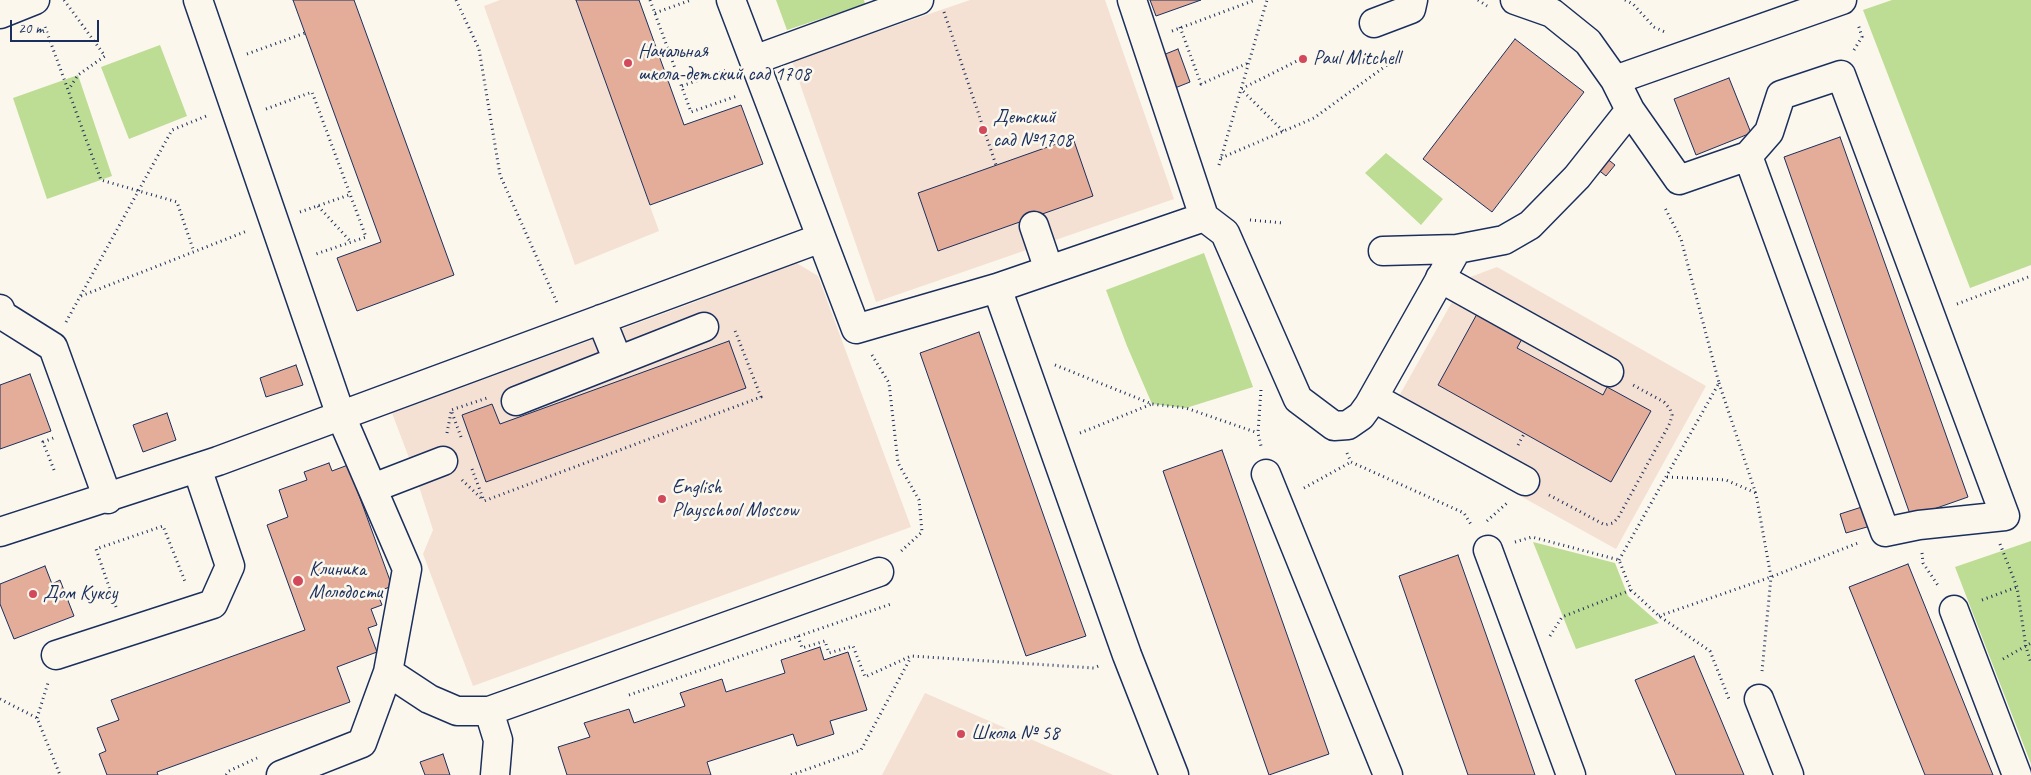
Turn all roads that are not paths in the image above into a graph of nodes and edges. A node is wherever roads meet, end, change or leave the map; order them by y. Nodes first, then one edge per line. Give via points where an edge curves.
1 (35, 0) edge
2 (198, 0) edge
3 (731, 0) edge
4 (1132, 0) edge
5 (1413, 0) edge
6 (1515, 0) edge
7 (1842, 0) edge
8 (930, 2) edge
9 (0, 14) edge
10 (1374, 22) road end
11 (754, 60) junction
12 (1616, 80) junction
13 (1630, 110) junction
14 (1748, 156) junction
15 (1204, 216) junction
16 (1034, 226) dead end
17 (822, 238) junction
18 (1457, 249) junction
19 (1383, 250) dead end
20 (1049, 270) junction
21 (1440, 278) junction
22 (997, 288) junction
23 (0, 309) edge
24 (601, 319) junction
25 (704, 327) road end
26 (618, 361) junction
27 (1609, 372) road end
28 (506, 398) road end
29 (1374, 398) junction
30 (341, 416) junction
31 (453, 454) road end
32 (197, 468) junction
33 (1266, 474) dead end
34 (373, 488) junction
35 (1517, 491) road end
36 (108, 498) junction
37 (0, 532) edge
38 (1482, 541) road end
39 (878, 572) road end
40 (1954, 610) road end
41 (56, 655) road end
42 (388, 672) junction
43 (1759, 699) road end
44 (489, 711) junction
45 (281, 775) edge
46 (495, 775) edge
47 (1174, 775) edge
48 (1388, 775) edge
49 (1571, 775) edge
50 (1788, 775) edge
51 (2017, 775) edge

1 - 9 lane
2 - 30 lane
3 - 11 lane
4 - 15 lane
5 - 10 lane via 1410,9
6 - 12 lane via 1552,13 1588,42
7 - 12 lane
8 - 11 lane
11 - 17 lane
12 - 13 lane
13 - 14 lane via 1679,180
13 - 18 lane via 1577,177 1530,224 1504,240
14 - 14 lane via 1885,532 2005,516 1841,75 1781,95 1769,132
15 - 20 lane
15 - 29 lane via 1226,233 1298,400 1334,426 1348,425 1361,416
16 - 20 lane
17 - 22 lane via 856,329
17 - 24 lane
18 - 19 lane
18 - 21 lane
20 - 22 lane
21 - 27 lane
21 - 29 lane
22 - 47 lane via 1127,655
23 - 36 lane via 2,315 52,347
24 - 26 lane
24 - 30 lane
25 - 26 lane
26 - 28 lane
29 - 35 lane
30 - 32 lane
30 - 34 lane
31 - 34 lane
32 - 36 lane
32 - 41 lane via 230,566 213,604
33 - 48 lane
34 - 42 lane via 407,569
36 - 37 lane
38 - 49 lane
39 - 44 lane
40 - 51 lane
42 - 44 lane via 443,705 457,710
42 - 45 lane via 362,743
43 - 50 lane
44 - 46 lane via 498,740

